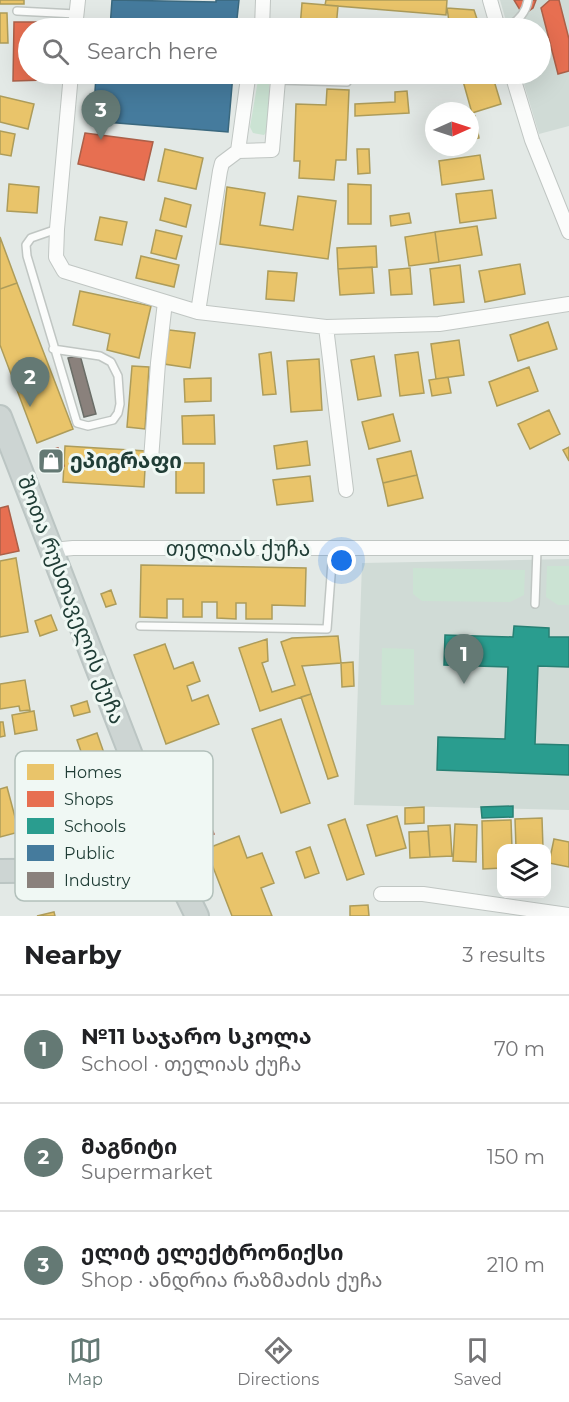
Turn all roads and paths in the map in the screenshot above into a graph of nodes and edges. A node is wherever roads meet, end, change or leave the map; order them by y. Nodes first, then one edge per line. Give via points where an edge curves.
1 (263, 0) edge
2 (490, 0) edge
3 (528, 0) edge
4 (77, 7) edge
5 (17, 11) dead end
6 (262, 18) edge
7 (495, 18) edge
8 (520, 18) edge
9 (70, 84) edge
10 (247, 84) edge
11 (276, 84) edge
12 (515, 84) edge
13 (238, 151) junction
14 (57, 229) junction
15 (569, 232) edge
16 (165, 302) junction
17 (569, 304) edge
18 (198, 312) junction
19 (326, 327) junction
20 (54, 349) junction
21 (0, 417) edge
22 (151, 460) dead end
23 (346, 490) dead end
24 (569, 548) edge
25 (333, 549) junction
26 (52, 550) junction
27 (537, 550) junction
28 (535, 604) dead end
29 (140, 626) dead end
30 (130, 751) edge
31 (0, 871) edge
32 (15, 871) edge
33 (381, 894) dead end
34 (190, 901) edge
35 (569, 915) edge
36 (197, 916) edge

1 - 6 street
2 - 7 street
3 - 8 lane
4 - 5 lane
9 - 14 street
10 - 13 street
11 - 13 street via 272,150
12 - 15 street via 532,140
13 - 18 street via 222,163
14 - 16 street via 56,257 64,272
14 - 20 lane via 31,238 26,245
16 - 18 street
16 - 22 street
17 - 19 street via 439,324
18 - 19 street
19 - 23 street
20 - 20 lane via 77,423 88,426 113,420 120,404 118,376 111,362 100,356
21 - 26 main road, შოთა რუსთაველის ქუჩა
24 - 27 street, თელიას ქუჩა
25 - 26 street, თელიას ქუჩა
25 - 27 street, თელიას ქუჩა
25 - 29 lane via 327,629
26 - 30 main road, შოთა რუსთაველის ქუჩა
27 - 28 lane
31 - 32 main road
33 - 35 street via 423,894
34 - 36 main road, შოთა რუსთაველის ქუჩა

